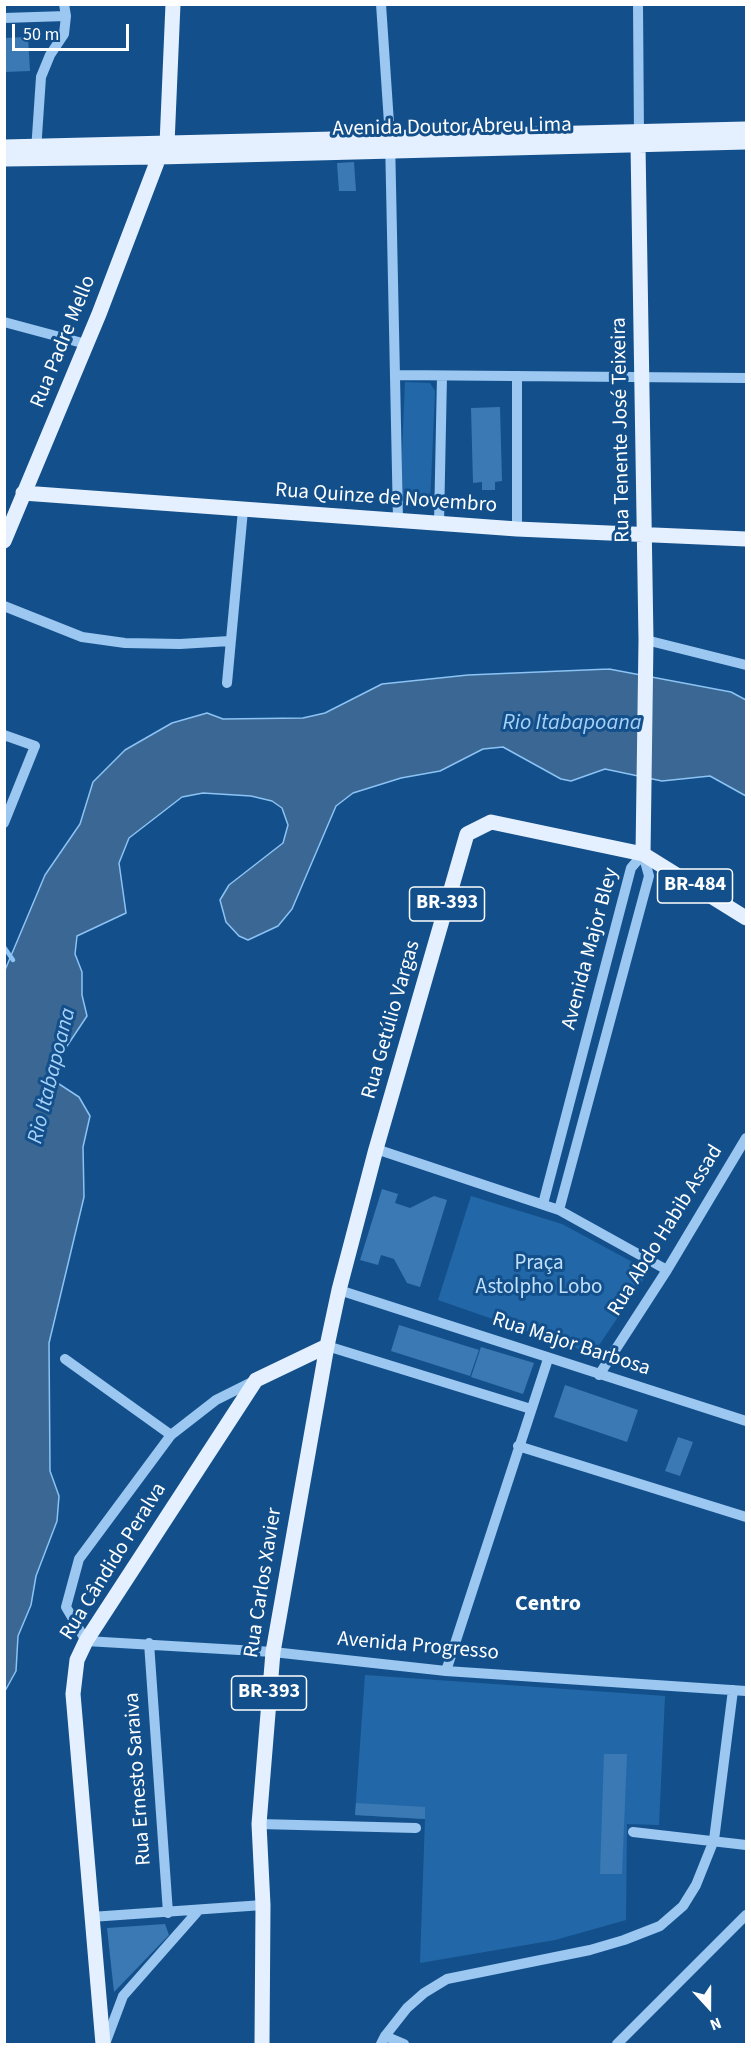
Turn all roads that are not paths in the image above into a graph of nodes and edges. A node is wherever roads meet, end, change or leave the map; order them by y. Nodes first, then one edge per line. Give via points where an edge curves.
1 (64, 4) edge
2 (173, 4) edge
3 (381, 4) edge
4 (638, 4) edge
5 (66, 16) junction
6 (4, 18) edge
7 (747, 129) edge
8 (639, 139) junction
9 (747, 142) edge
10 (390, 144) junction
11 (4, 147) edge
12 (163, 151) junction
13 (36, 153) junction
14 (4, 159) edge
15 (4, 322) edge
16 (86, 344) junction
17 (396, 375) junction
18 (442, 376) junction
19 (517, 376) junction
20 (643, 377) junction
21 (747, 378) edge
22 (23, 493) junction
23 (243, 510) junction
24 (398, 520) junction
25 (439, 523) junction
26 (517, 529) junction
27 (645, 533) junction
28 (747, 538) edge
29 (4, 541) edge
30 (4, 606) edge
31 (646, 640) junction
32 (230, 641) junction
33 (747, 665) edge
34 (227, 683) dead end
35 (4, 735) edge
36 (4, 824) edge
37 (643, 854) junction
38 (747, 918) edge
39 (747, 1138) edge
40 (376, 1149) junction
41 (543, 1204) junction
42 (559, 1210) junction
43 (667, 1270) junction
44 (339, 1290) junction
45 (327, 1346) junction
46 (65, 1359) dead end
47 (548, 1359) junction
48 (599, 1375) junction
49 (256, 1380) junction
50 (531, 1409) junction
51 (747, 1421) edge
52 (171, 1435) junction
53 (518, 1446) junction
54 (747, 1517) edge
55 (86, 1641) junction
56 (149, 1643) junction
57 (273, 1652) junction
58 (446, 1671) junction
59 (733, 1690) junction
60 (747, 1691) edge
61 (259, 1824) junction
62 (417, 1828) dead end
63 (633, 1832) dead end
64 (714, 1840) junction
65 (747, 1845) edge
66 (263, 1905) junction
67 (198, 1911) junction
68 (168, 1913) junction
69 (747, 1915) edge
70 (91, 1917) junction
71 (383, 2040) edge
72 (104, 2044) edge
73 (262, 2044) edge
74 (404, 2044) edge
75 (617, 2044) edge

1 - 5 street
2 - 12 main road, Rua Padre Mello
3 - 10 street
4 - 8 street, Rua Tenente José Teixeira
5 - 6 street
5 - 13 street via 64,34 41,77
7 - 8 main road, Avenida Doutor Abreu Lima
8 - 9 main road, Avenida Doutor Abreu Lima
8 - 10 main road, Avenida Doutor Abreu Lima
8 - 20 main road, Rua Tenente José Teixeira
10 - 12 main road, Avenida Doutor Abreu Lima
10 - 17 street
11 - 13 main road
12 - 13 main road, Avenida Doutor Abreu Lima
12 - 16 main road, Rua Padre Mello
13 - 14 main road
15 - 16 street
16 - 22 main road, Rua Padre Mello
17 - 18 street
17 - 24 street
18 - 19 street
18 - 25 street
19 - 20 street
19 - 26 street
20 - 21 street
20 - 27 main road, Rua Tenente José Teixeira
22 - 23 main road, Rua Quinze de Novembro
22 - 29 main road, Rua Padre Mello
23 - 24 main road, Rua Quinze de Novembro
23 - 32 street
24 - 25 main road, Rua Quinze de Novembro
25 - 26 main road, Rua Quinze de Novembro
26 - 27 main road, Rua Quinze de Novembro
27 - 28 main road, Rua Quinze de Novembro
27 - 31 main road, Rua Tenente José Teixeira
30 - 32 street via 82,637 136,644
31 - 33 street
31 - 37 main road, Rua Tenente José Teixeira / BR-484
32 - 34 street
35 - 36 street via 34,746
37 - 38 main road, BR-484
37 - 40 main road, Rua Getúlio Vargas / BR-393 via 491,822 467,834
37 - 41 street, Avenida Major Bley via 631,868
37 - 42 street, Avenida Major Bley via 649,876
39 - 43 street, Rua Abdo Habib Assad
40 - 41 street
40 - 44 main road, Rua Getúlio Vargas / BR-393
41 - 42 street
42 - 43 street
43 - 48 street, Rua Abdo Habib Assad
44 - 45 main road, BR-393
44 - 47 street, Rua Major Barbosa
45 - 49 main road
45 - 50 street
45 - 57 main road, Rua Carlos Xavier / BR-393
46 - 52 street
47 - 48 street, Rua Major Barbosa
47 - 50 street
48 - 51 street, Rua Major Barbosa
49 - 52 street via 216,1400
49 - 55 main road, Rua Cândido Peralva
50 - 53 street
52 - 55 street via 79,1558 66,1607
53 - 54 street
53 - 58 street
55 - 56 street, Avenida Progresso
55 - 70 main road, Rua Cândido Peralva via 77,1660 73,1694
56 - 57 street, Avenida Progresso
56 - 68 street, Rua Ernesto Saraiva
57 - 58 street, Avenida Progresso
57 - 61 main road, Rua Carlos Xavier / BR-393
58 - 59 street, Avenida Progresso
59 - 60 street, Avenida Progresso
59 - 64 street
61 - 62 street
61 - 66 main road, Rua Carlos Xavier / BR-393
63 - 64 street
64 - 65 street
64 - 71 street via 692,1892 683,1906 660,1926 590,1950 447,1979 407,2008
66 - 67 street
66 - 73 main road, Rua Carlos Xavier / BR-393
67 - 68 street
67 - 72 street via 123,1996
68 - 70 street
69 - 75 street
70 - 72 main road, Rua Cândido Peralva
71 - 74 street

